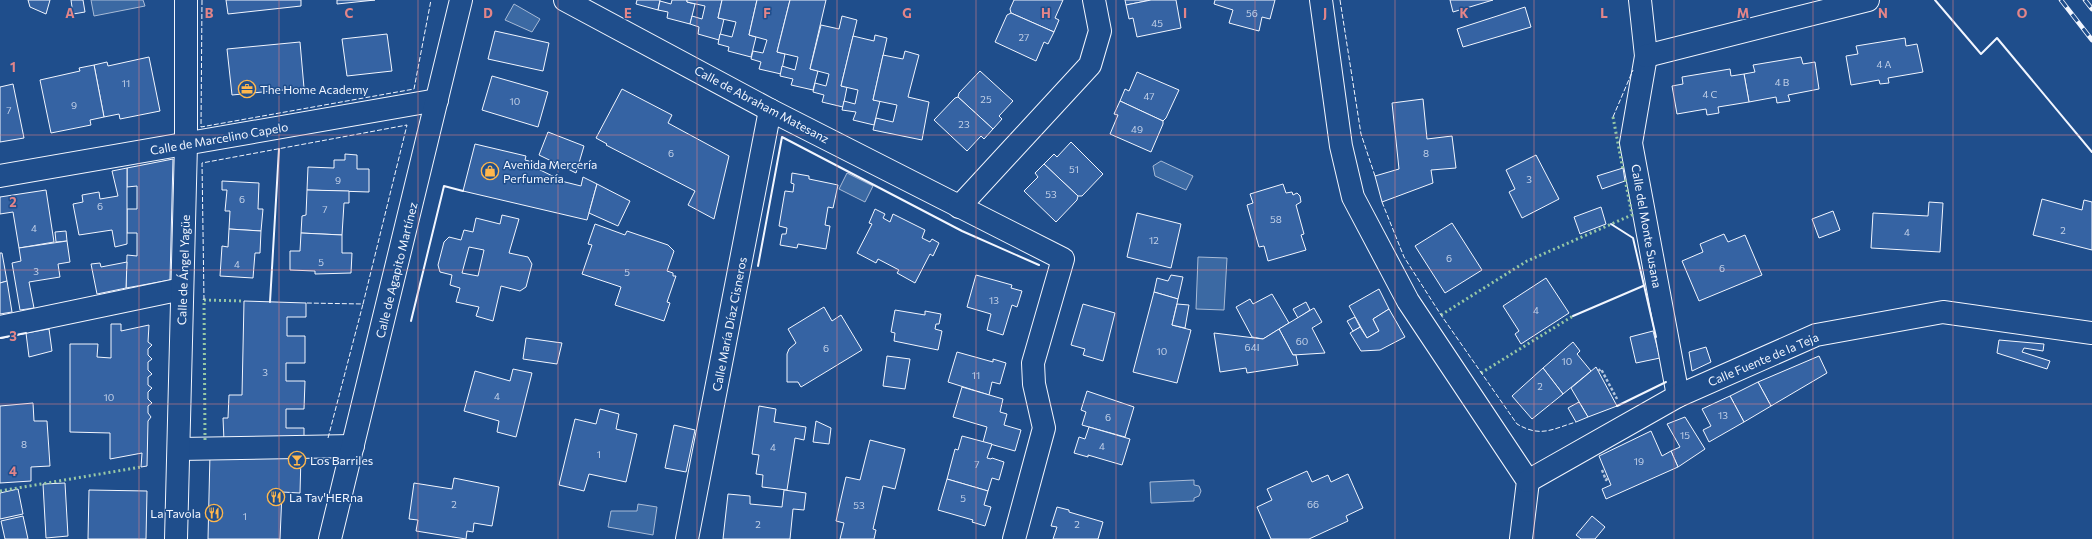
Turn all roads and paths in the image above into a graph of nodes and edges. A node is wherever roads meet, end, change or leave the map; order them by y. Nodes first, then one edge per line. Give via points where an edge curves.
1 (186, 0) edge
2 (461, 0) edge
3 (565, 0) edge
4 (1094, 0) edge
5 (1321, 0) edge
6 (1640, 0) edge
7 (1868, 0) edge
8 (1646, 56) junction
9 (437, 100) junction
10 (770, 110) junction
11 (186, 144) junction
12 (0, 176) edge
13 (959, 207) junction
14 (182, 289) junction
15 (0, 327) edge
16 (2092, 333) edge
17 (1598, 371) dead end
18 (1678, 396) junction
19 (1621, 406) dead end
20 (353, 446) junction
21 (179, 448) junction
22 (1528, 481) junction
23 (176, 539) edge
24 (330, 539) edge
25 (687, 539) edge
26 (1014, 539) edge
27 (1521, 539) edge

1 - 11 street, Calle de Ángel Yagüe
2 - 9 street, Calle de Agapito Martínez
3 - 10 street, Calle de Abraham Matesanz
4 - 13 street via 1100,32 1090,65
5 - 22 street via 1352,197 1408,301
6 - 8 street, Calle del Monte Susana
7 - 8 street
8 - 18 street, Calle del Monte Susana via 1631,143
9 - 11 street, Calle de Marcelino Capelo
9 - 20 street, Calle de Agapito Martínez
10 - 13 street, Calle de Abraham Matesanz
10 - 25 street, Calle María Díaz Cisneros
11 - 12 street, Calle de Marcelino Capelo
11 - 14 street, Calle de Ángel Yagüe
13 - 26 street, Calle de Abraham Matesanz via 1063,259 1033,363 1034,384 1044,428
14 - 15 street
14 - 21 street, Calle de Ángel Yagüe
16 - 18 street, Calle Fuente de la Teja via 1943,312 1816,335
17 - 19 path via 1601,369
18 - 22 street, Calle Fuente de la Teja
20 - 21 street
20 - 24 street, Calle de Agapito Martínez
21 - 23 street, Calle de Ángel Yagüe
22 - 27 street

